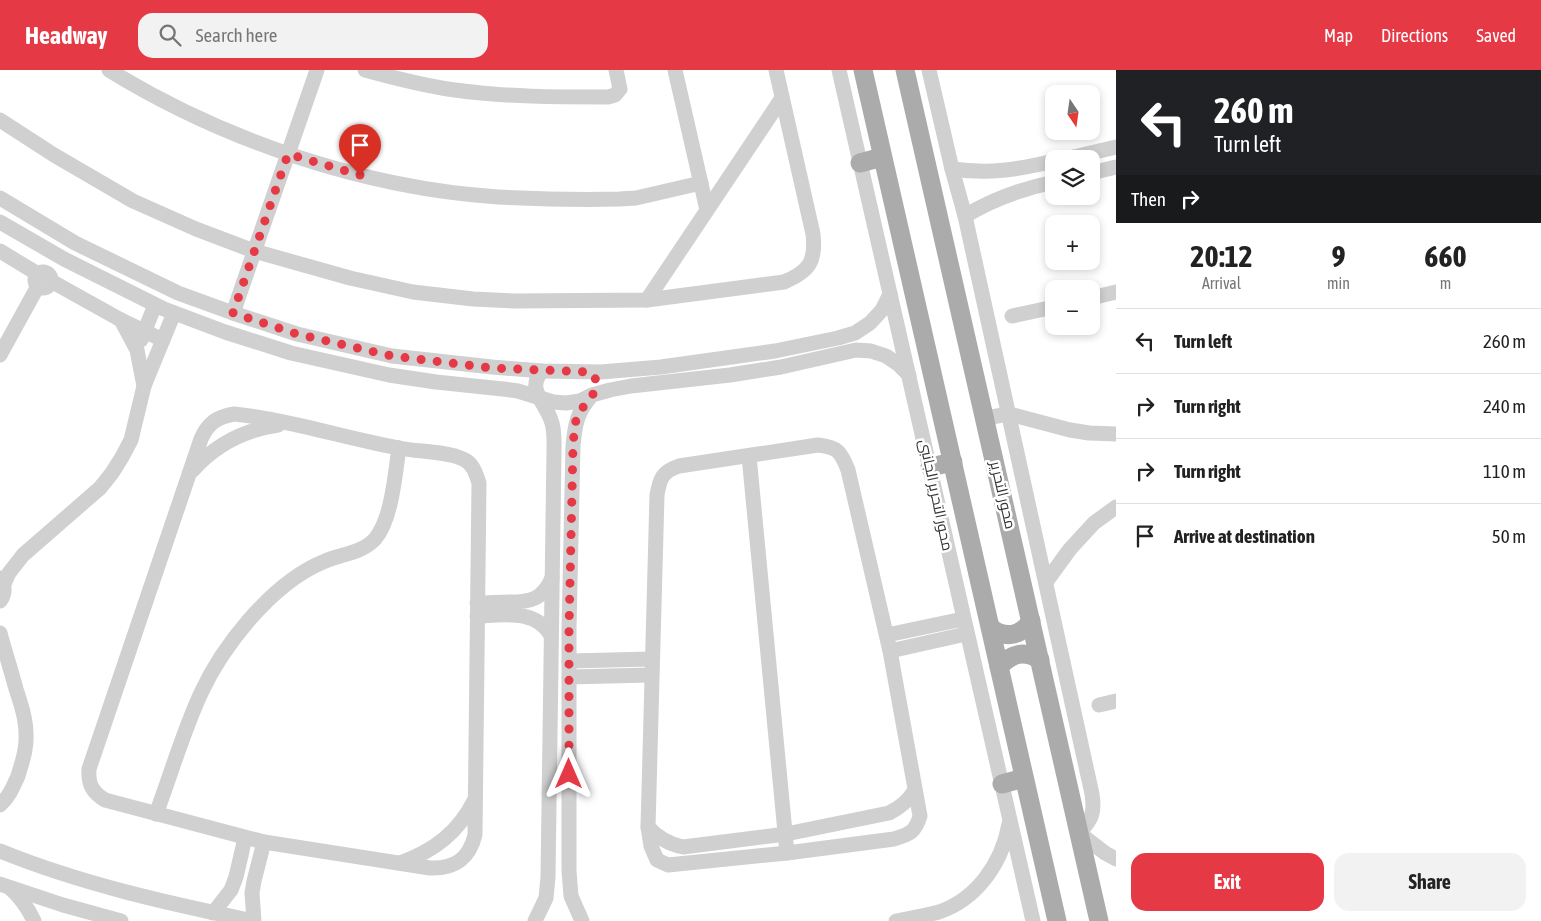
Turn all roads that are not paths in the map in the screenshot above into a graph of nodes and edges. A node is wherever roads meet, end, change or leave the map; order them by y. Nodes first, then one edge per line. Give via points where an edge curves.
1 (109, 70) edge
2 (317, 70) edge
3 (365, 70) edge
4 (616, 70) edge
5 (675, 70) edge
6 (776, 70) edge
7 (838, 70) edge
8 (863, 70) edge
9 (905, 70) edge
10 (929, 70) edge
11 (782, 98) junction
12 (0, 120) edge
13 (1116, 147) edge
14 (1100, 151) edge
15 (288, 154) junction
16 (882, 157) junction
17 (860, 163) junction
18 (1045, 163) edge
19 (1116, 167) edge
20 (952, 169) junction
21 (1100, 171) edge
22 (701, 182) junction
23 (1045, 184) edge
24 (0, 198) edge
25 (707, 210) junction
26 (965, 216) junction
27 (0, 222) edge
28 (0, 251) edge
29 (254, 251) junction
30 (42, 280) junction
31 (1116, 292) edge
32 (890, 294) junction
33 (1100, 296) edge
34 (647, 300) junction
35 (156, 305) junction
36 (1045, 309) edge
37 (174, 313) junction
38 (233, 313) junction
39 (1012, 316) dead end
40 (121, 320) junction
41 (145, 331) junction
42 (838, 338) junction
43 (163, 340) junction
44 (137, 350) junction
45 (841, 354) junction
46 (0, 355) edge
47 (155, 360) junction
48 (542, 371) junction
49 (590, 372) junction
50 (909, 375) junction
51 (144, 386) junction
52 (592, 395) junction
53 (540, 397) junction
54 (1009, 414) junction
55 (985, 418) junction
56 (285, 424) junction
57 (1116, 434) edge
58 (399, 448) junction
59 (748, 456) junction
60 (953, 462) junction
61 (930, 467) junction
62 (188, 475) junction
63 (1116, 507) edge
64 (23, 555) junction
65 (0, 566) edge
66 (552, 578) junction
67 (2, 581) edge
68 (1046, 582) junction
69 (1, 602) edge
70 (477, 609) junction
71 (963, 618) junction
72 (1031, 621) junction
73 (990, 628) junction
74 (0, 633) edge
75 (966, 634) junction
76 (550, 635) junction
77 (887, 635) junction
78 (890, 651) junction
79 (652, 659) junction
80 (1040, 660) junction
81 (569, 661) junction
82 (999, 667) junction
83 (651, 675) junction
84 (569, 677) junction
85 (1116, 701) edge
86 (1099, 705) dead end
87 (1024, 778) junction
88 (1002, 784) junction
89 (915, 790) junction
90 (476, 798) junction
91 (0, 805) edge
92 (889, 813) junction
93 (156, 814) junction
94 (1010, 818) junction
95 (648, 826) junction
96 (1079, 833) junction
97 (786, 834) junction
98 (245, 838) junction
99 (894, 839) junction
100 (264, 842) junction
101 (683, 847) junction
102 (0, 850) edge
103 (787, 853) junction
104 (241, 855) junction
105 (1116, 859) edge
106 (260, 860) junction
107 (400, 863) junction
108 (685, 864) junction
109 (4, 885) edge
110 (213, 912) junction
111 (943, 916) edge
112 (34, 921) edge
113 (121, 921) edge
114 (253, 921) edge
115 (535, 921) edge
116 (582, 921) edge
117 (896, 921) edge
118 (1033, 921) edge
119 (1057, 921) edge
120 (1099, 921) edge

1 - 15 street via 222,129
2 - 15 street
3 - 4 street via 454,90 514,96 608,97 616,95 620,89
5 - 22 street
6 - 11 street
7 - 17 street, محور التحرير الجانبى
8 - 16 main road
9 - 55 main road, محور التحرير
10 - 20 street
11 - 25 street
11 - 34 street via 813,234 814,250 810,264 799,276 784,282
12 - 29 street via 54,156 133,201 196,230
13 - 14 street
15 - 22 street via 360,175 497,197 636,198
15 - 29 street
16 - 17 main road
16 - 60 main road
17 - 32 street, محور التحرير الجانبى
18 - 20 street via 992,172
19 - 21 street
20 - 26 street
22 - 25 street
23 - 26 street via 1008,194
24 - 38 street via 76,244 178,293
25 - 34 street
26 - 54 street
27 - 35 street via 64,259
28 - 30 street
29 - 34 street via 350,278 422,293 515,301
29 - 38 street
30 - 40 street
30 - 46 street
31 - 33 street
32 - 42 street via 870,323 855,333
32 - 50 street, محور التحرير الجانبى
35 - 37 street
35 - 41 street
36 - 39 street
37 - 43 street
37 - 53 street via 291,354 333,364 389,376 503,388
38 - 48 street via 297,334 392,356
40 - 41 street
40 - 44 street
41 - 43 street
41 - 44 street
42 - 45 street
42 - 49 street via 775,351 661,367
43 - 47 street
44 - 47 street
44 - 51 street
45 - 50 street via 856,350 878,353 898,364
45 - 52 street via 730,375 631,386
47 - 51 street
48 - 49 street
48 - 53 street via 535,387
49 - 52 street via 597,386
50 - 61 street, محور التحرير الجانبى
51 - 64 street via 131,440 112,473 86,501
52 - 53 street via 566,403
52 - 81 street via 578,416 573,446
53 - 66 street via 554,433
54 - 55 street
54 - 57 street via 1070,430
54 - 68 street
55 - 72 main road, محور التحرير
56 - 58 street
56 - 62 street via 238,435 205,457
56 - 62 street via 234,414 214,421 201,439
58 - 70 street via 465,459 476,474 479,483
58 - 93 street via 387,518 374,539 364,548 303,571 284,585 250,619 223,655 190,717
59 - 77 street via 818,445 832,446 842,456
59 - 79 street via 679,466 668,470 659,480
59 - 97 street
60 - 61 main road
60 - 73 main road
61 - 71 street, محور التحرير الجانبى
62 - 93 street via 88,778 91,788 105,800
63 - 68 street via 1094,522
64 - 65 street
64 - 67 street
66 - 70 street via 544,592 530,601
66 - 76 street
67 - 69 street via 4,594
68 - 96 street via 1094,808 1090,822
70 - 76 street via 530,618 542,624
70 - 90 street
71 - 75 street, محور التحرير الجانبى
71 - 77 street
72 - 73 main road via 1027,628 1013,635 997,633
72 - 80 main road, محور التحرير
73 - 82 main road
74 - 91 street via 26,736 26,749 13,789
75 - 78 street
75 - 88 street, محور التحرير الجانبى
76 - 115 street via 548,877 546,898
77 - 78 street
78 - 89 street
79 - 81 street
79 - 83 street
80 - 82 main road via 1018,654 1010,656
80 - 96 main road, محور التحرير
81 - 84 street
82 - 87 main road
83 - 84 street
83 - 95 street
84 - 116 street via 569,872 571,896
85 - 86 street
87 - 88 main road
87 - 119 main road
88 - 94 street, محور التحرير الجانبى
89 - 92 street via 900,808
89 - 99 street via 920,816 917,826 909,834
90 - 107 street via 461,823 440,844
90 - 107 street via 473,845 460,861 440,869
92 - 97 street
92 - 99 street
93 - 98 street
94 - 111 street via 1007,838 989,875
94 - 118 street, محور التحرير الجانبى
95 - 101 street via 663,841
95 - 108 street via 657,860 668,865
96 - 105 street
96 - 120 main road, محور التحرير
97 - 101 street
97 - 103 street
98 - 100 street
98 - 104 street
99 - 103 street
100 - 106 street
100 - 107 street
101 - 108 street
102 - 110 street via 68,875
103 - 108 street
104 - 106 street
104 - 110 street via 231,890
106 - 114 street via 252,893
109 - 112 street via 19,896
109 - 113 street
110 - 114 street
111 - 117 street

